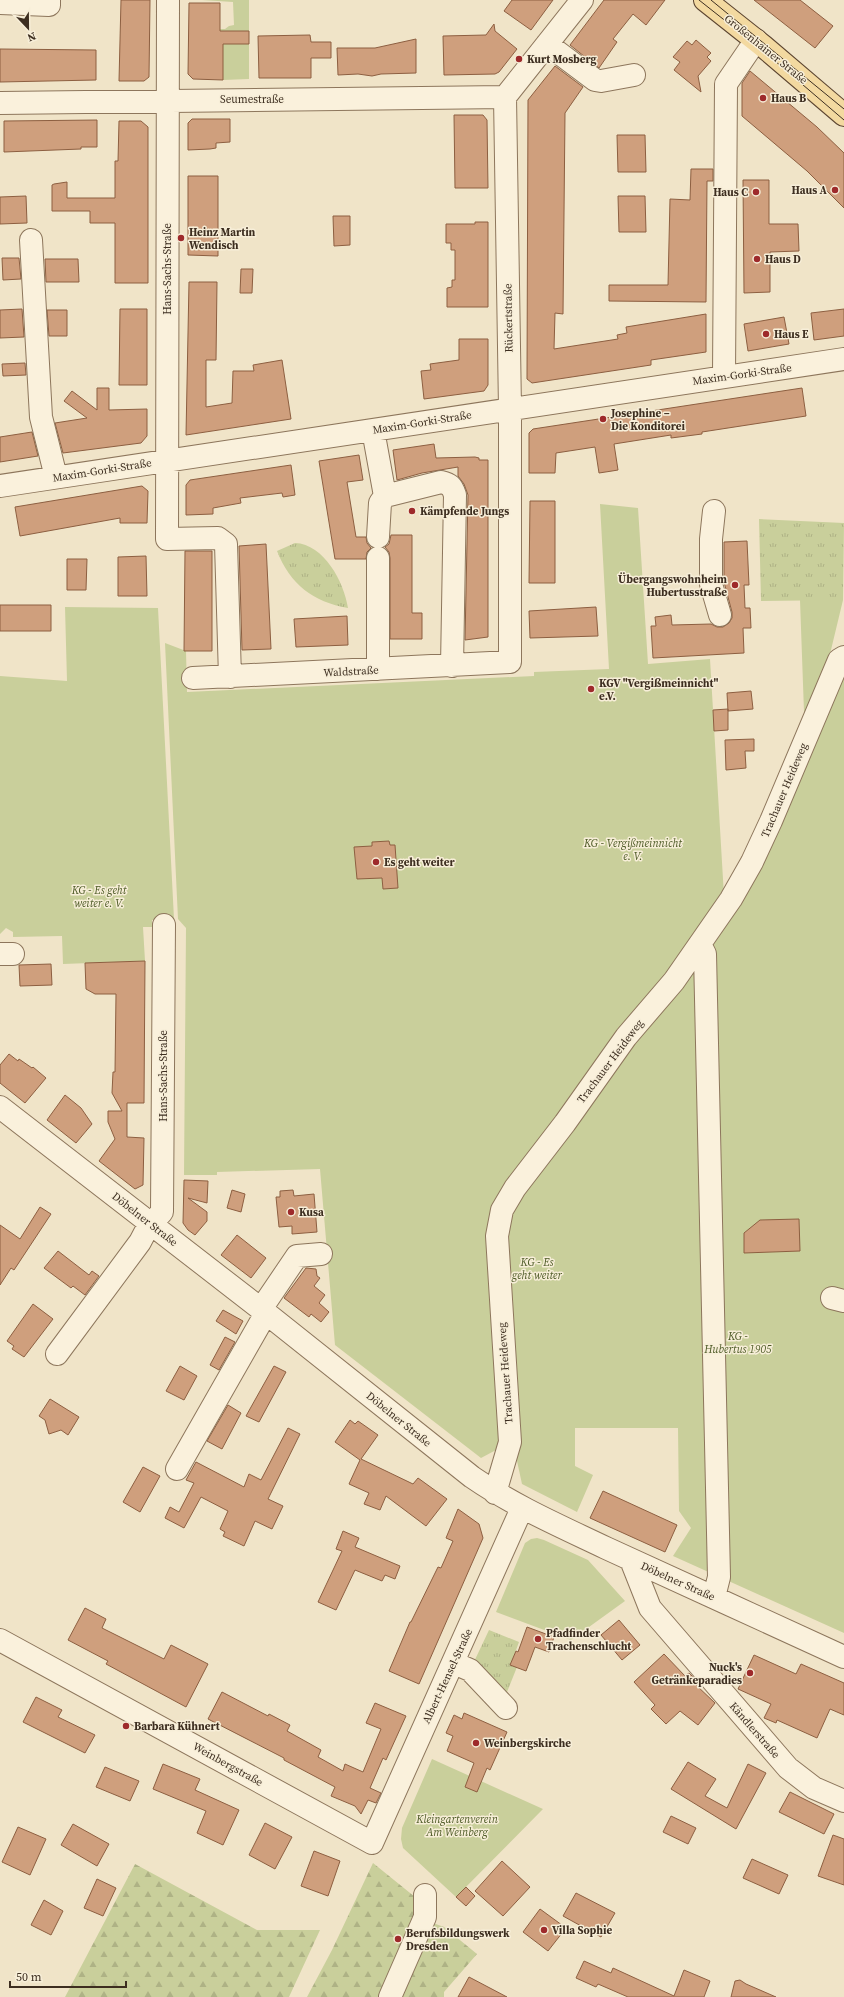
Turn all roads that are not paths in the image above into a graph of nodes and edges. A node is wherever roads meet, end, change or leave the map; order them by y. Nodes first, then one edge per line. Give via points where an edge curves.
1 (49, 0) edge
2 (168, 0) edge
3 (582, 0) edge
4 (705, 0) edge
5 (0, 3) edge
6 (756, 40) junction
7 (547, 44) junction
8 (634, 75) dead end
9 (505, 97) junction
10 (166, 100) junction
11 (0, 103) edge
12 (844, 115) edge
13 (31, 240) dead end
14 (844, 359) edge
15 (724, 376) junction
16 (510, 409) junction
17 (373, 430) junction
18 (168, 460) junction
19 (56, 477) junction
20 (0, 486) edge
21 (385, 496) junction
22 (714, 511) dead end
23 (378, 537) dead end
24 (378, 558) dead end
25 (720, 615) dead end
26 (844, 658) edge
27 (510, 662) joint
28 (452, 666) junction
29 (378, 669) junction
30 (193, 678) dead end
31 (230, 678) junction
32 (164, 925) dead end
33 (700, 944) junction
34 (0, 1108) edge
35 (150, 1223) junction
36 (321, 1254) dead end
37 (264, 1311) junction
38 (57, 1354) dead end
39 (177, 1469) dead end
40 (495, 1493) junction
41 (522, 1508) junction
42 (631, 1560) junction
43 (714, 1597) junction
44 (0, 1640) edge
45 (844, 1657) edge
46 (454, 1663) junction
47 (506, 1708) dead end
48 (844, 1801) edge
49 (372, 1843) joint
50 (425, 1895) dead end
51 (390, 1997) edge

1 - 5 street via 49,5
2 - 10 street, Hans-Sachs-Straße
3 - 7 street
4 - 6 main road, Großenhainer Straße
6 - 12 main road, Großenhainer Straße
6 - 15 street via 726,84
7 - 8 street via 595,80
7 - 9 street
9 - 10 street, Seumestraße
9 - 16 street, Rückertstraße
10 - 11 street, Seumestraße
10 - 18 street, Hans-Sachs-Straße
13 - 19 street via 41,417
14 - 15 street, Maxim-Gorki-Straße
15 - 16 street, Maxim-Gorki-Straße
16 - 17 street, Maxim-Gorki-Straße
16 - 27 street, Rückertstraße
17 - 18 street, Maxim-Gorki-Straße
17 - 21 street
18 - 19 street, Maxim-Gorki-Straße
18 - 31 street, Hans-Sachs-Straße via 167,539 218,538 226,544
19 - 20 street, Maxim-Gorki-Straße
21 - 23 street via 380,503
21 - 28 street via 441,482 453,488 455,495
22 - 25 street via 711,584
24 - 29 street
26 - 33 street, Trachauer Heideweg via 839,660 752,862 731,899
27 - 28 street, Waldstraße
28 - 29 street, Waldstraße
29 - 31 street, Waldstraße
30 - 31 street, Waldstraße
32 - 35 street, Hans-Sachs-Straße via 162,1212
33 - 40 street, Trachauer Heideweg via 674,981 626,1037 565,1123 514,1188 502,1210 497,1236 510,1442
33 - 43 street via 705,954 719,1577
34 - 35 street, Döbelner Straße
35 - 37 street, Döbelner Straße
35 - 38 street, Hans-Sachs-Straße via 140,1242
36 - 37 street via 298,1256
37 - 39 street
37 - 40 street, Döbelner Straße
40 - 41 street, Döbelner Straße
41 - 42 street, Döbelner Straße
41 - 46 street, Albert-Hensel-Straße
42 - 43 street, Döbelner Straße
42 - 48 street, Kändlerstraße via 650,1608 788,1768 814,1788
43 - 45 street, Döbelner Straße
44 - 49 street, Weinbergstraße
46 - 47 street via 470,1670
46 - 49 street, Albert-Hensel-Straße
50 - 51 street via 425,1917

